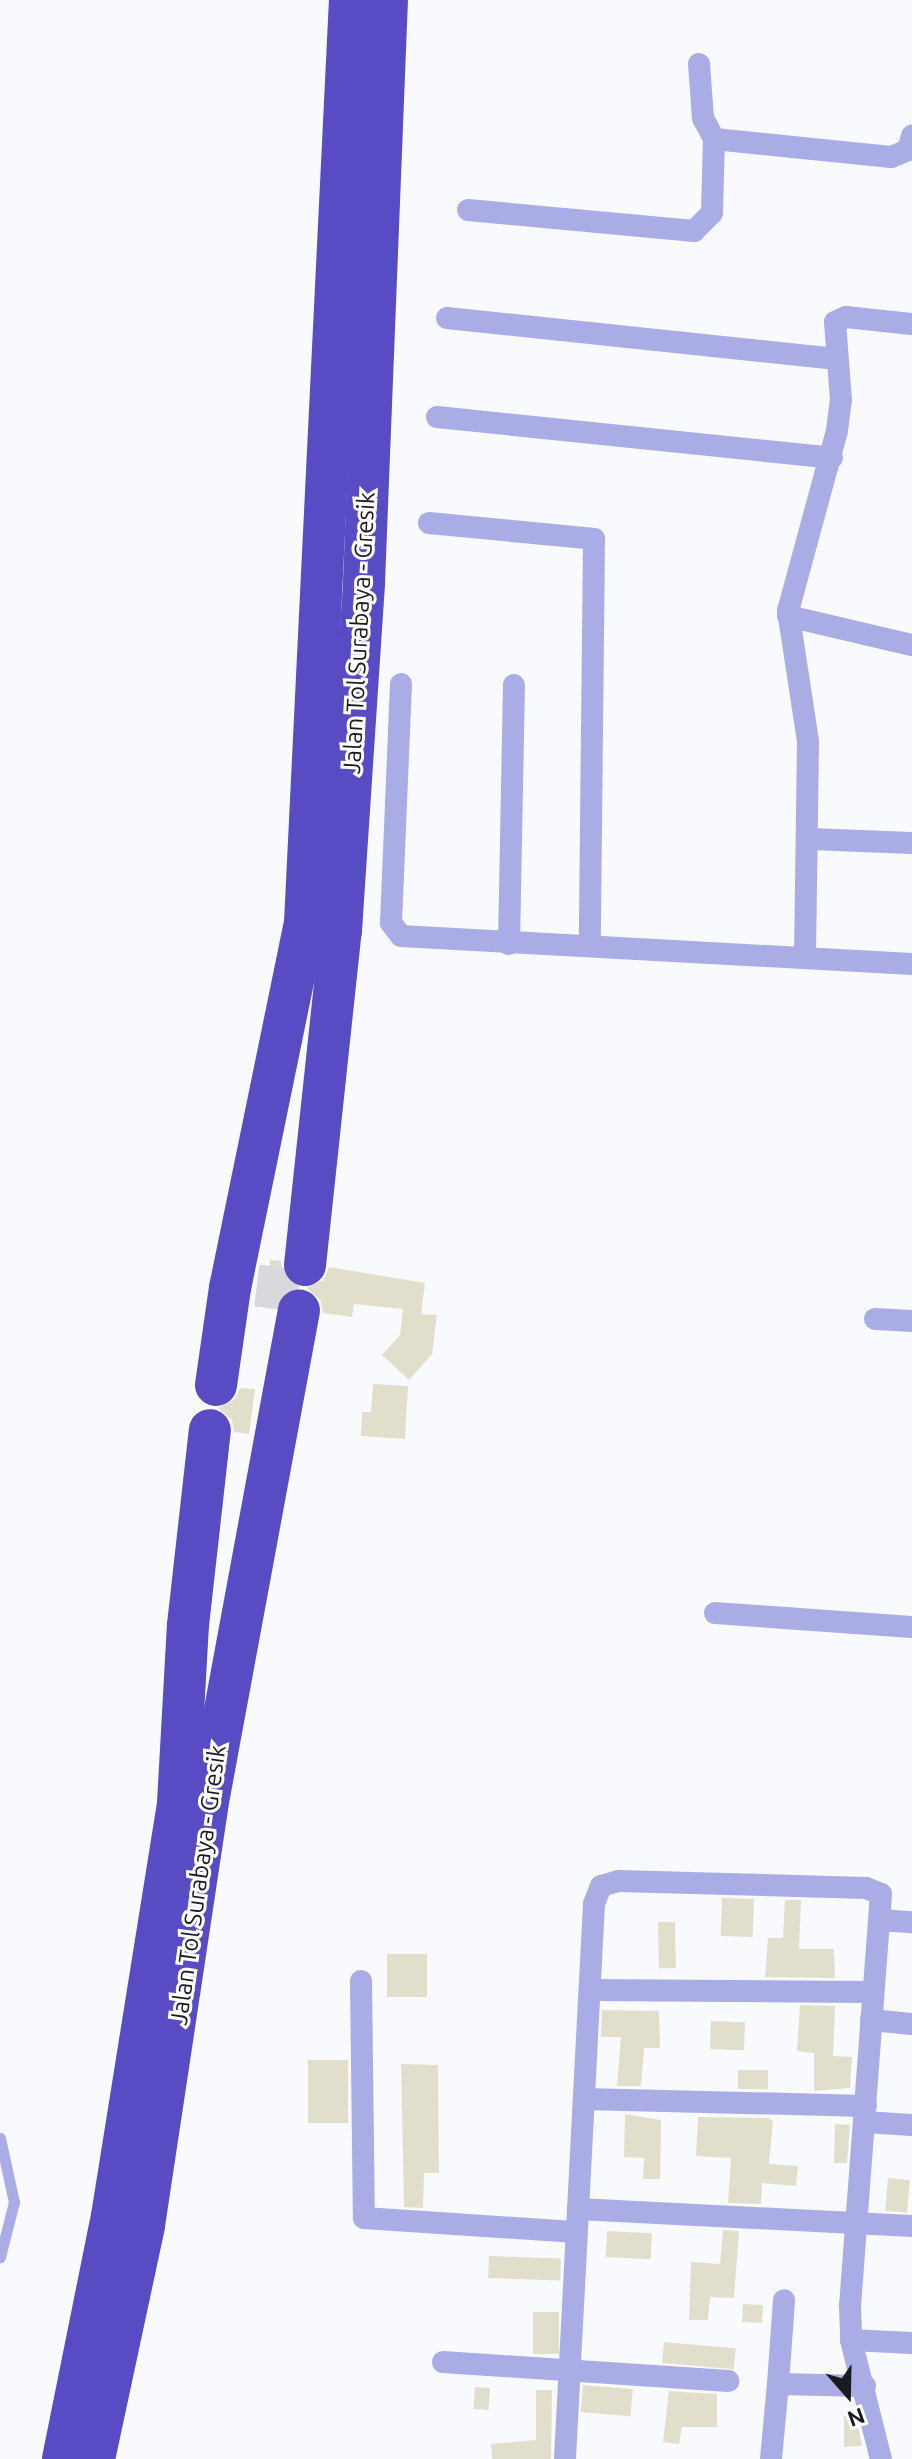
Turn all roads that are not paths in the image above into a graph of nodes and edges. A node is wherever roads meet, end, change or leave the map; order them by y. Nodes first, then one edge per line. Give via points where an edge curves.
1 (350, 0) edge
2 (387, 0) edge
3 (699, 64) dead end
4 (912, 136) edge
5 (714, 139) junction
6 (468, 210) dead end
7 (447, 318) dead end
8 (912, 324) edge
9 (837, 359) junction
10 (437, 417) dead end
11 (832, 458) junction
12 (429, 523) dead end
13 (788, 616) junction
14 (912, 645) edge
15 (401, 684) dead end
16 (514, 685) dead end
17 (810, 839) junction
18 (912, 843) edge
19 (305, 923) junction
20 (509, 944) junction
21 (590, 946) junction
22 (805, 957) junction
23 (912, 964) edge
24 (875, 1319) dead end
25 (912, 1321) edge
26 (216, 1385) dead end
27 (210, 1430) dead end
28 (715, 1613) dead end
29 (912, 1627) edge
30 (178, 1803) junction
31 (880, 1920) junction
32 (912, 1922) edge
33 (361, 1981) dead end
34 (591, 1990) junction
35 (873, 1992) junction
36 (871, 2020) junction
37 (912, 2024) edge
38 (584, 2099) junction
39 (866, 2114) junction
40 (912, 2125) edge
41 (0, 2138) edge
42 (0, 2202) edge
43 (14, 2202) junction
44 (578, 2209) junction
45 (857, 2222) junction
46 (912, 2226) edge
47 (577, 2232) junction
48 (0, 2257) edge
49 (784, 2300) dead end
50 (851, 2340) junction
51 (912, 2343) edge
52 (443, 2362) dead end
53 (571, 2369) junction
54 (728, 2381) dead end
55 (778, 2384) junction
56 (865, 2386) junction
57 (63, 2459) edge
58 (94, 2459) edge
59 (565, 2459) edge
60 (771, 2459) edge
61 (881, 2459) edge

1 - 19 highway, Jalan Tol Surabaya - Gresik
2 - 19 highway, Jalan Tol Surabaya - Gresik via 361,629 341,930 293,1263
3 - 5 street via 703,118
4 - 5 street via 908,150 891,157
5 - 6 street via 712,213 694,231
7 - 9 street
8 - 9 street via 842,317 835,322
9 - 11 street via 841,400
10 - 11 street
11 - 13 street
12 - 21 street via 594,539
13 - 14 street
13 - 17 street via 806,713
15 - 20 street via 394,931 401,936
16 - 20 street
17 - 18 street
17 - 22 street
19 - 26 highway, Jalan Tol Surabaya - Gresik via 230,1288
20 - 21 street
21 - 22 street
22 - 23 street
24 - 25 street
27 - 30 highway, Jalan Tol Surabaya - Gresik via 188,1625
28 - 29 street
30 - 57 highway, Jalan Tol Surabaya - Gresik via 112,2216
30 - 58 highway, Jalan Tol Surabaya - Gresik via 204,1717 257,1436 287,1309 144,2225
31 - 32 street
31 - 34 street via 881,1894 866,1888 606,1882 594,1904
31 - 35 street
33 - 47 street via 364,2218
34 - 35 street
34 - 38 street
35 - 36 street
36 - 37 street
36 - 39 street
38 - 39 street
38 - 44 street
39 - 40 street
39 - 45 street
41 - 43 lane
42 - 43 lane
43 - 48 lane
44 - 45 street
44 - 47 street
45 - 46 street
45 - 50 street
47 - 53 street
49 - 55 street
50 - 51 street
50 - 56 street
52 - 53 street
53 - 54 street
53 - 59 street
55 - 56 street
55 - 60 street
56 - 61 street

